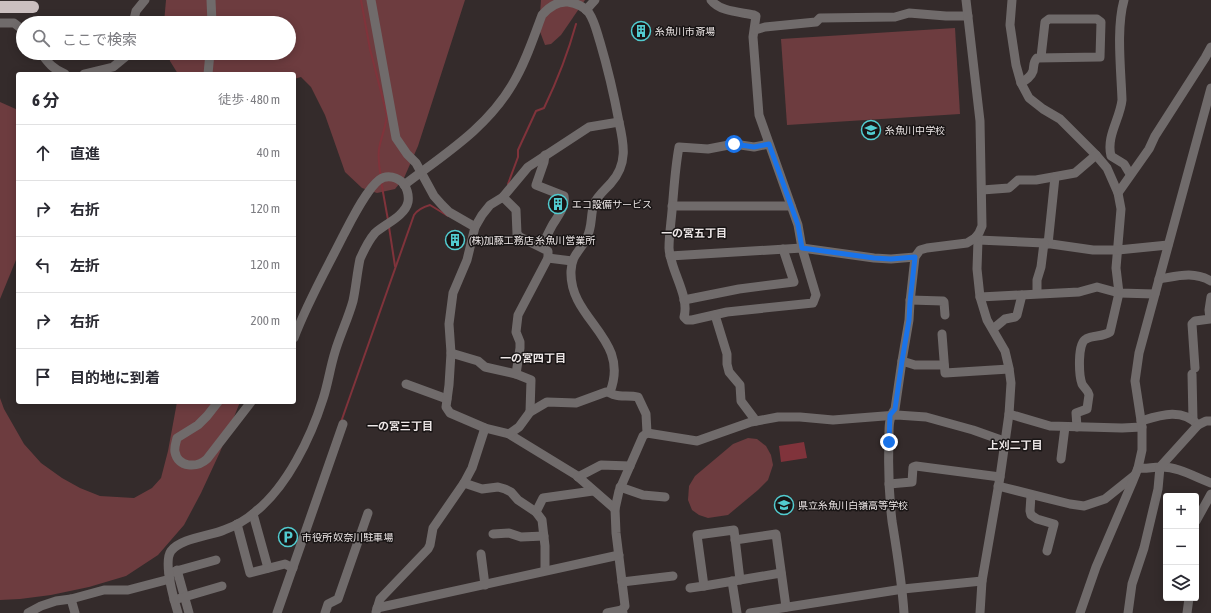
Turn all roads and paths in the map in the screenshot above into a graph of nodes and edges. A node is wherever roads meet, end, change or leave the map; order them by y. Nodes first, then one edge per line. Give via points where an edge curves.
1 (145, 0) edge
2 (211, 0) edge
3 (371, 0) edge
4 (594, 0) edge
5 (711, 0) edge
6 (1012, 0) edge
7 (1124, 0) edge
8 (967, 1) edge
9 (0, 7) edge
10 (33, 7) dead end
11 (586, 10) junction
12 (135, 16) edge
13 (212, 16) edge
14 (968, 16) junction
15 (0, 23) edge
16 (16, 24) edge
17 (755, 30) junction
18 (1211, 47) edge
19 (1041, 57) junction
20 (46, 60) edge
21 (122, 60) edge
22 (209, 60) edge
23 (62, 72) edge
24 (92, 72) edge
25 (208, 72) edge
26 (1021, 83) junction
27 (1211, 88) edge
28 (619, 122) junction
29 (769, 144) junction
30 (545, 155) junction
31 (1096, 155) junction
32 (1110, 156) junction
33 (1107, 168) junction
34 (421, 172) junction
35 (1130, 174) junction
36 (1055, 177) junction
37 (404, 185) junction
38 (982, 190) junction
39 (1118, 193) junction
40 (503, 197) junction
41 (672, 206) junction
42 (791, 206) junction
43 (475, 227) junction
44 (977, 239) junction
45 (536, 244) junction
46 (1046, 244) junction
47 (1168, 245) junction
48 (802, 248) junction
49 (783, 249) junction
50 (1118, 250) junction
51 (670, 256) junction
52 (915, 257) junction
53 (548, 258) junction
54 (572, 261) junction
55 (1159, 279) junction
56 (1211, 281) edge
57 (1037, 293) junction
58 (1118, 293) junction
59 (1155, 294) junction
60 (1022, 295) junction
61 (980, 297) junction
62 (684, 300) junction
63 (910, 300) junction
64 (1211, 300) edge
65 (714, 315) junction
66 (945, 315) dead end
67 (993, 329) junction
68 (296, 333) edge
69 (942, 334) dead end
70 (451, 353) junction
71 (902, 361) junction
72 (944, 366) junction
73 (1010, 369) junction
74 (516, 374) junction
75 (406, 384) dead end
76 (610, 392) junction
77 (447, 400) junction
78 (216, 404) edge
79 (250, 404) edge
80 (530, 412) junction
81 (1009, 414) junction
82 (890, 415) junction
83 (756, 420) junction
84 (1211, 420) edge
85 (1196, 422) junction
86 (343, 424) dead end
87 (1141, 424) junction
88 (1065, 427) junction
89 (1077, 427) junction
90 (485, 428) junction
91 (647, 433) junction
92 (509, 434) junction
93 (1004, 441) junction
94 (1061, 459) dead end
95 (630, 466) junction
96 (1160, 466) junction
97 (1137, 472) junction
98 (578, 477) junction
99 (999, 482) junction
100 (464, 483) junction
101 (1211, 483) edge
102 (889, 484) junction
103 (620, 488) junction
104 (593, 491) junction
105 (1211, 494) edge
106 (1031, 495) junction
107 (665, 497) dead end
108 (615, 509) junction
109 (536, 512) junction
110 (368, 513) dead end
111 (253, 514) junction
112 (1199, 515) edge
113 (237, 524) junction
114 (493, 534) dead end
115 (544, 536) junction
116 (735, 540) junction
117 (1047, 551) dead end
118 (481, 554) dead end
119 (619, 555) junction
120 (216, 560) dead end
121 (268, 568) junction
122 (293, 568) junction
123 (545, 570) junction
124 (781, 573) junction
125 (172, 574) junction
126 (673, 576) dead end
127 (736, 580) junction
128 (982, 581) junction
129 (622, 582) junction
130 (485, 585) junction
131 (222, 586) dead end
132 (704, 586) junction
133 (690, 588) dead end
134 (903, 589) junction
135 (184, 597) junction
136 (71, 599) junction
137 (174, 600) junction
138 (1189, 601) edge
139 (786, 607) junction
140 (376, 610) edge
141 (623, 612) edge
142 (28, 613) edge
143 (75, 613) edge
144 (178, 613) edge
145 (189, 613) edge
146 (277, 613) edge
147 (325, 613) edge
148 (607, 613) edge
149 (737, 613) edge
150 (750, 613) edge
151 (904, 613) edge
152 (980, 613) edge
153 (1080, 613) edge
154 (1128, 613) edge
155 (1187, 613) edge

1 - 12 street
2 - 13 street
3 - 34 street via 396,138
4 - 11 street
5 - 17 street via 714,5 756,16
6 - 26 street via 1010,24
7 - 32 street via 1121,34 1122,100 1113,127
8 - 14 street
9 - 10 highway
11 - 28 street via 594,24 611,79
11 - 34 street via 567,2 557,3 548,8 542,15 520,69 501,102 477,128
14 - 17 street via 909,13 895,17 820,18 816,22
14 - 38 street via 980,121
15 - 16 street
17 - 29 street via 753,37 759,115
18 - 35 street
19 - 19 street via 1100,57 1101,22 1097,19 1050,19 1045,22
19 - 26 street via 1034,61 1030,76
20 - 23 street
21 - 24 street via 113,67
22 - 25 street
26 - 31 street via 1029,98 1060,119
27 - 47 street
28 - 30 street via 589,127
28 - 54 street via 624,145 621,166 613,181 593,205 587,238
29 - 41 street via 754,147 734,144 708,149 679,147
29 - 42 street
30 - 40 street via 528,166
30 - 45 street via 536,185 564,196 565,200 543,244
31 - 33 street
31 - 36 street via 1074,173
32 - 33 street
32 - 35 street via 1124,164
33 - 39 street
34 - 37 street
34 - 43 street via 442,205
35 - 39 street
36 - 38 street via 1018,180 1009,188
36 - 46 street
37 - 68 street via 397,179 380,179 365,198 309,301
37 - 111 street via 408,195 406,207 376,233 364,248 353,300 334,353 322,401 308,437 276,490
38 - 44 street via 982,226
39 - 50 street via 1121,209
40 - 43 street via 490,205
40 - 45 street via 516,210 517,234
41 - 42 street
41 - 51 street
42 - 48 street
43 - 70 street via 467,260 453,293 449,324
44 - 46 street
44 - 52 street via 967,243 920,250
44 - 61 street
45 - 53 street via 548,251
46 - 50 street via 1093,250
46 - 57 street via 1037,280
47 - 50 street
47 - 55 street
48 - 49 street
48 - 52 street via 874,258
48 - 65 street via 816,295 813,302
49 - 51 street
49 - 62 street via 794,282
50 - 58 street
51 - 62 street
52 - 63 street
53 - 54 street
53 - 74 street via 518,315 516,332 520,348
54 - 76 street via 571,278 580,304 607,342 612,354 615,371
55 - 56 street via 1186,274 1202,276
55 - 59 street
57 - 58 street via 1079,292 1097,287
57 - 60 street
58 - 59 street
58 - 89 street via 1110,332 1083,340 1079,355 1082,385 1089,395 1087,409 1076,413
59 - 87 street via 1136,370 1135,382
60 - 61 street
60 - 67 street via 1017,315 1005,319
61 - 67 street via 987,320
62 - 65 street via 684,317 687,320
63 - 66 street via 943,301
63 - 71 street
64 - 85 street via 1210,318 1195,320 1192,324
65 - 83 street via 727,354 729,372 740,385 741,401
67 - 73 street via 1005,351
69 - 72 street
70 - 74 street via 478,361 484,367
70 - 77 street
71 - 72 street
71 - 82 street via 895,409
72 - 73 street via 945,373
73 - 81 street
74 - 80 street via 531,380
75 - 77 street
76 - 80 street via 602,392 576,403 547,402
76 - 91 street via 614,395 638,397 646,414
77 - 90 street via 446,407 450,413
78 - 79 street via 198,425 177,438 175,452 182,462 194,466 201,464
80 - 92 street via 519,427
81 - 88 street via 1050,426
81 - 93 street
82 - 83 street via 833,420 789,416
82 - 93 street via 926,418 974,430
82 - 102 street
83 - 91 street via 697,440
84 - 85 street
85 - 87 street via 1179,414 1171,414
85 - 96 street
86 - 122 street
87 - 89 street via 1122,428
87 - 97 street via 1142,450
88 - 89 street
88 - 94 street
90 - 92 street
90 - 100 street via 472,468
91 - 95 street via 643,436
92 - 98 street
93 - 99 street
95 - 98 street via 601,464
95 - 103 street
96 - 97 street
96 - 101 street via 1179,470
96 - 154 street via 1158,489 1144,548 1132,584
97 - 106 street via 1105,499 1084,506
97 - 153 street via 1096,567
98 - 104 street
99 - 102 street via 916,466 913,467 912,482
99 - 106 street
99 - 128 street
100 - 109 street via 482,489 505,488
100 - 140 street via 433,528 428,549 380,599
102 - 134 street
103 - 107 street via 643,495
103 - 108 street
104 - 108 street
104 - 109 street via 543,498
105 - 112 street
106 - 117 street via 1031,515 1054,524
108 - 119 street
109 - 115 street via 542,520
110 - 147 street via 338,599 328,604
111 - 113 street
111 - 121 street
113 - 121 street via 250,573
113 - 125 street via 178,545 169,554
114 - 115 street
115 - 123 street
116 - 124 street via 776,534
116 - 127 street
116 - 132 street via 734,530 697,535
118 - 130 street
119 - 123 street
119 - 129 street
120 - 125 street
121 - 122 street via 285,564
122 - 146 street
123 - 130 street
124 - 127 street
124 - 139 street
125 - 135 street
125 - 136 street via 128,590 104,590
125 - 137 street
126 - 129 street
127 - 132 street
127 - 149 street
128 - 134 street
128 - 152 street
129 - 141 street via 625,606
130 - 140 street
131 - 135 street
132 - 133 street
134 - 139 street
134 - 151 street
135 - 137 street
135 - 145 street
136 - 142 street via 56,601
136 - 143 street
137 - 144 street
138 - 155 street
139 - 150 street
141 - 148 street

